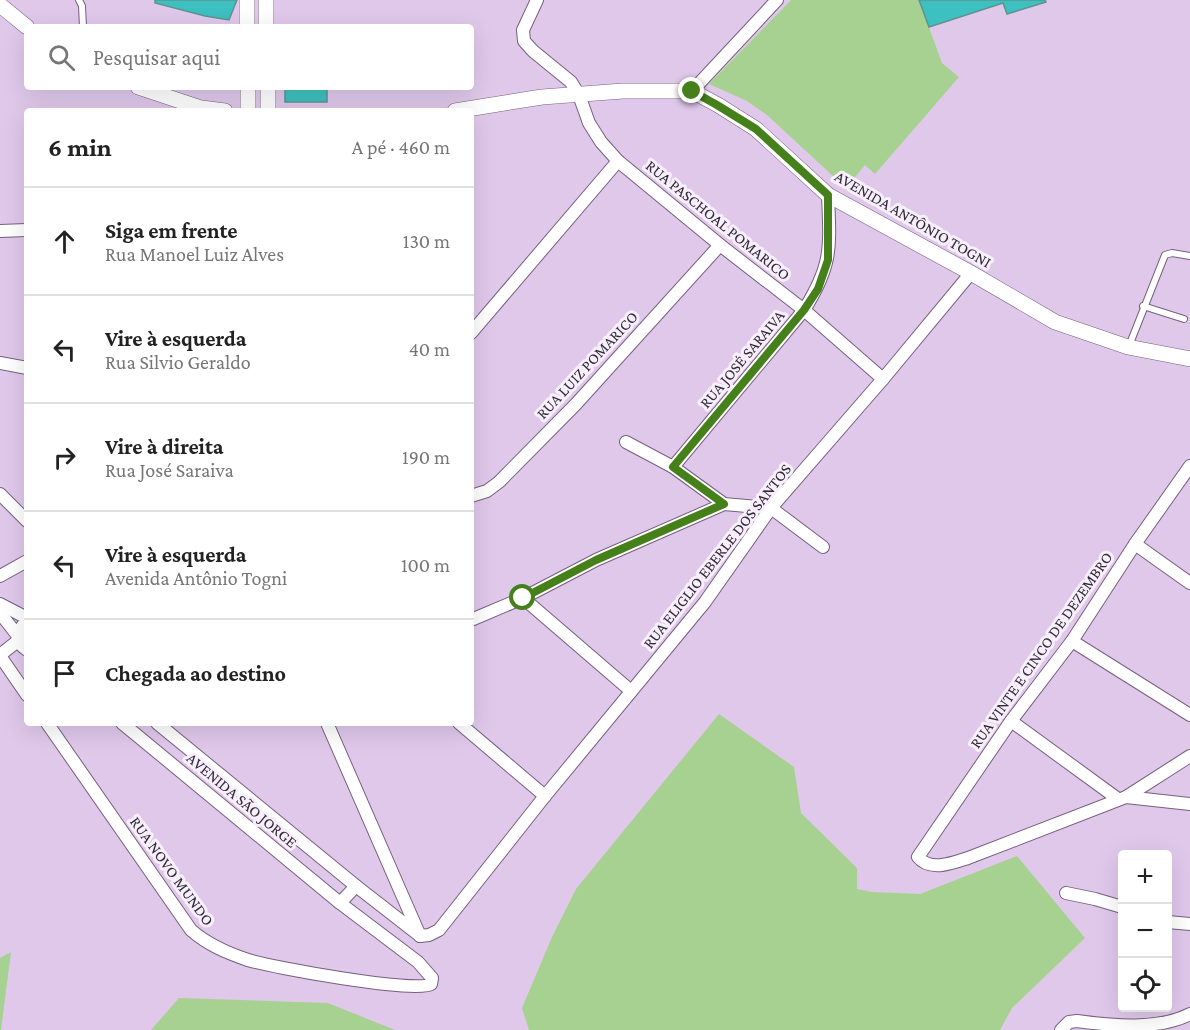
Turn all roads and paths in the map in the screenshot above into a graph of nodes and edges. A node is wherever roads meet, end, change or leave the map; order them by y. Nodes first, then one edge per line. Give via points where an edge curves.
1 (79, 0) edge
2 (247, 0) edge
3 (266, 0) edge
4 (537, 0) edge
5 (777, 0) edge
6 (0, 5) edge
7 (83, 24) edge
8 (247, 24) edge
9 (266, 24) edge
10 (24, 25) edge
11 (146, 90) edge
12 (248, 90) edge
13 (268, 90) edge
14 (692, 91) junction
15 (579, 95) junction
16 (196, 108) edge
17 (248, 108) edge
18 (268, 108) edge
19 (474, 108) edge
20 (618, 160) junction
21 (828, 195) junction
22 (24, 230) edge
23 (0, 231) edge
24 (720, 245) junction
25 (1190, 256) edge
26 (971, 273) junction
27 (1143, 306) junction
28 (804, 310) junction
29 (1184, 319) dead end
30 (474, 329) edge
31 (1128, 347) junction
32 (1190, 359) edge
33 (0, 363) edge
34 (24, 367) edge
35 (883, 379) junction
36 (626, 442) dead end
37 (1190, 466) edge
38 (673, 467) junction
39 (0, 494) edge
40 (474, 495) edge
41 (724, 504) junction
42 (771, 508) junction
43 (24, 518) edge
44 (1135, 544) junction
45 (823, 547) dead end
46 (24, 563) edge
47 (0, 576) edge
48 (1190, 583) edge
49 (523, 598) junction
50 (0, 604) edge
51 (0, 613) edge
52 (24, 618) edge
53 (474, 619) edge
54 (24, 624) edge
55 (1072, 641) junction
56 (21, 642) edge
57 (0, 656) edge
58 (24, 691) edge
59 (631, 691) junction
60 (1190, 715) edge
61 (1011, 721) junction
62 (48, 726) edge
63 (126, 726) edge
64 (161, 726) edge
65 (328, 726) edge
66 (463, 726) edge
67 (1190, 756) edge
68 (545, 796) junction
69 (1122, 798) junction
70 (1190, 804) edge
71 (356, 886) junction
72 (1065, 893) dead end
73 (340, 903) junction
74 (1118, 907) edge
75 (1172, 922) edge
76 (1190, 924) edge
77 (420, 936) junction
78 (418, 962) joint
79 (1190, 1014) edge
80 (1061, 1030) edge

1 - 7 lane
2 - 8 street
3 - 9 street
4 - 15 street via 523,30 524,41 572,82
5 - 14 street
6 - 10 street
11 - 16 street
12 - 17 street
13 - 18 street
14 - 15 street, AVENIDA ANTÔNIO TOGNI
14 - 21 street, AVENIDA ANTÔNIO TOGNI via 756,129
15 - 19 street, AVENIDA ANTÔNIO TOGNI
15 - 20 street, RUA PASCHOAL POMARICO via 589,123
20 - 24 street, RUA PASCHOAL POMARICO
20 - 30 street
21 - 26 street, AVENIDA ANTÔNIO TOGNI
21 - 28 street, RUA JOSÉ SARAIVA via 828,260 818,289
22 - 23 street
24 - 28 street, RUA PASCHOAL POMARICO
24 - 40 street, RUA LUIZ POMARICO via 576,404 499,482
25 - 27 lane via 1165,255
26 - 31 street, AVENIDA ANTÔNIO TOGNI via 1055,322
26 - 35 street, RUA ELIGLIO EBERLE DOS SANTOS
27 - 29 lane
27 - 31 lane
28 - 35 street, RUA PASCHOAL POMARICO
28 - 38 street, RUA JOSÉ SARAIVA
31 - 32 street, AVENIDA ANTÔNIO TOGNI
33 - 34 street
35 - 42 street, RUA ELIGLIO EBERLE DOS SANTOS
36 - 38 street
37 - 44 street, RUA VINTE E CINCO DE DEZEMBRO
38 - 41 street
39 - 43 street
41 - 42 street
41 - 49 street via 596,560
42 - 45 street
42 - 59 street, RUA ELIGLIO EBERLE DOS SANTOS via 705,602
44 - 48 street
44 - 55 street, RUA VINTE E CINCO DE DEZEMBRO
46 - 47 street
49 - 53 street
49 - 59 street
50 - 52 street
51 - 56 street
54 - 56 street
55 - 60 street
55 - 61 street, RUA VINTE E CINCO DE DEZEMBRO
56 - 57 street
57 - 58 street
59 - 68 street, RUA ELIGLIO EBERLE DOS SANTOS
61 - 69 street
61 - 69 street, RUA VINTE E CINCO DE DEZEMBRO via 918,859 927,864 955,862
62 - 78 street, RUA NOVO MUNDO via 191,930 210,945 274,966 425,987 432,978
63 - 73 street, AVENIDA SÃO JORGE
64 - 71 street, AVENIDA SÃO JORGE
65 - 77 street
66 - 68 street
67 - 69 street
68 - 77 street, RUA ELIGLIO EBERLE DOS SANTOS via 439,930
69 - 70 street
71 - 73 street
71 - 77 street, AVENIDA SÃO JORGE
72 - 74 street
73 - 78 street, AVENIDA SÃO JORGE
75 - 76 street
79 - 80 street via 1166,1028 1124,1028 1077,1020

